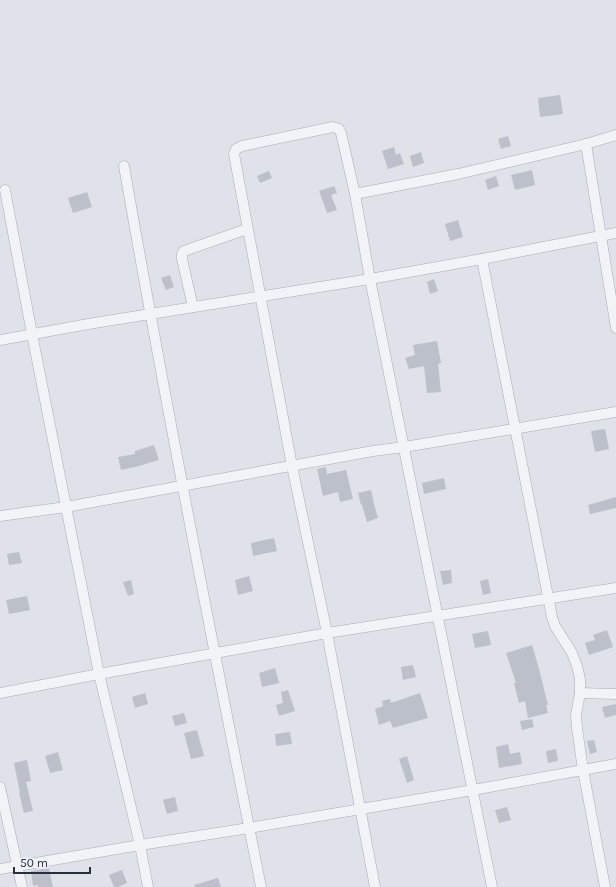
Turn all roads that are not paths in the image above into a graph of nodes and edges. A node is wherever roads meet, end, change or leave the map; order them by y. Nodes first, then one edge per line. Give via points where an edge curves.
1 (616, 135) edge
2 (586, 144) junction
3 (124, 166) dead end
4 (5, 190) dead end
5 (355, 194) junction
6 (247, 229) junction
7 (616, 233) edge
8 (600, 236) junction
9 (482, 259) junction
10 (370, 279) junction
11 (260, 296) junction
12 (193, 307) junction
13 (150, 314) junction
14 (616, 328) edge
15 (32, 334) junction
16 (0, 340) edge
17 (616, 412) edge
18 (515, 429) junction
19 (404, 447) junction
20 (292, 466) junction
21 (182, 486) junction
22 (66, 507) junction
23 (0, 516) edge
24 (616, 588) edge
25 (548, 598) junction
26 (438, 616) junction
27 (327, 633) junction
28 (215, 654) junction
29 (99, 674) junction
30 (580, 693) junction
31 (0, 694) edge
32 (616, 694) edge
33 (616, 764) edge
34 (583, 770) junction
35 (0, 787) edge
36 (473, 790) junction
37 (360, 809) junction
38 (249, 828) junction
39 (140, 845) junction
40 (18, 866) junction
41 (0, 869) edge
42 (22, 887) edge
43 (148, 887) edge
44 (261, 887) edge
45 (375, 887) edge
46 (492, 887) edge
47 (605, 887) edge

1 - 2 street
2 - 5 street via 458,174
2 - 8 street
3 - 13 street
4 - 15 street
5 - 6 street via 339,129 333,127 242,146 234,154
5 - 10 street
6 - 11 street
6 - 12 street via 184,251 182,259
7 - 8 street
8 - 9 street
8 - 14 street
9 - 10 street
9 - 18 street
10 - 11 street
10 - 19 street
11 - 12 street
11 - 20 street
12 - 13 street
13 - 15 street
13 - 21 street
15 - 16 street
15 - 22 street
17 - 18 street
18 - 19 street
18 - 25 street
19 - 20 street
19 - 26 street
20 - 21 street
20 - 27 street
21 - 22 street
21 - 28 street
22 - 23 street
22 - 29 street
24 - 25 street
25 - 26 street
25 - 30 street via 555,626 577,666
26 - 27 street
26 - 36 street
27 - 28 street
27 - 37 street
28 - 29 street
28 - 38 street
29 - 31 street
29 - 39 street
30 - 32 street
30 - 34 street via 576,728
33 - 34 street
34 - 36 street
34 - 47 street
35 - 40 street
36 - 37 street
36 - 46 street
37 - 38 street
37 - 45 street
38 - 39 street
38 - 44 street
39 - 40 street
39 - 43 street
40 - 41 street
40 - 42 street

